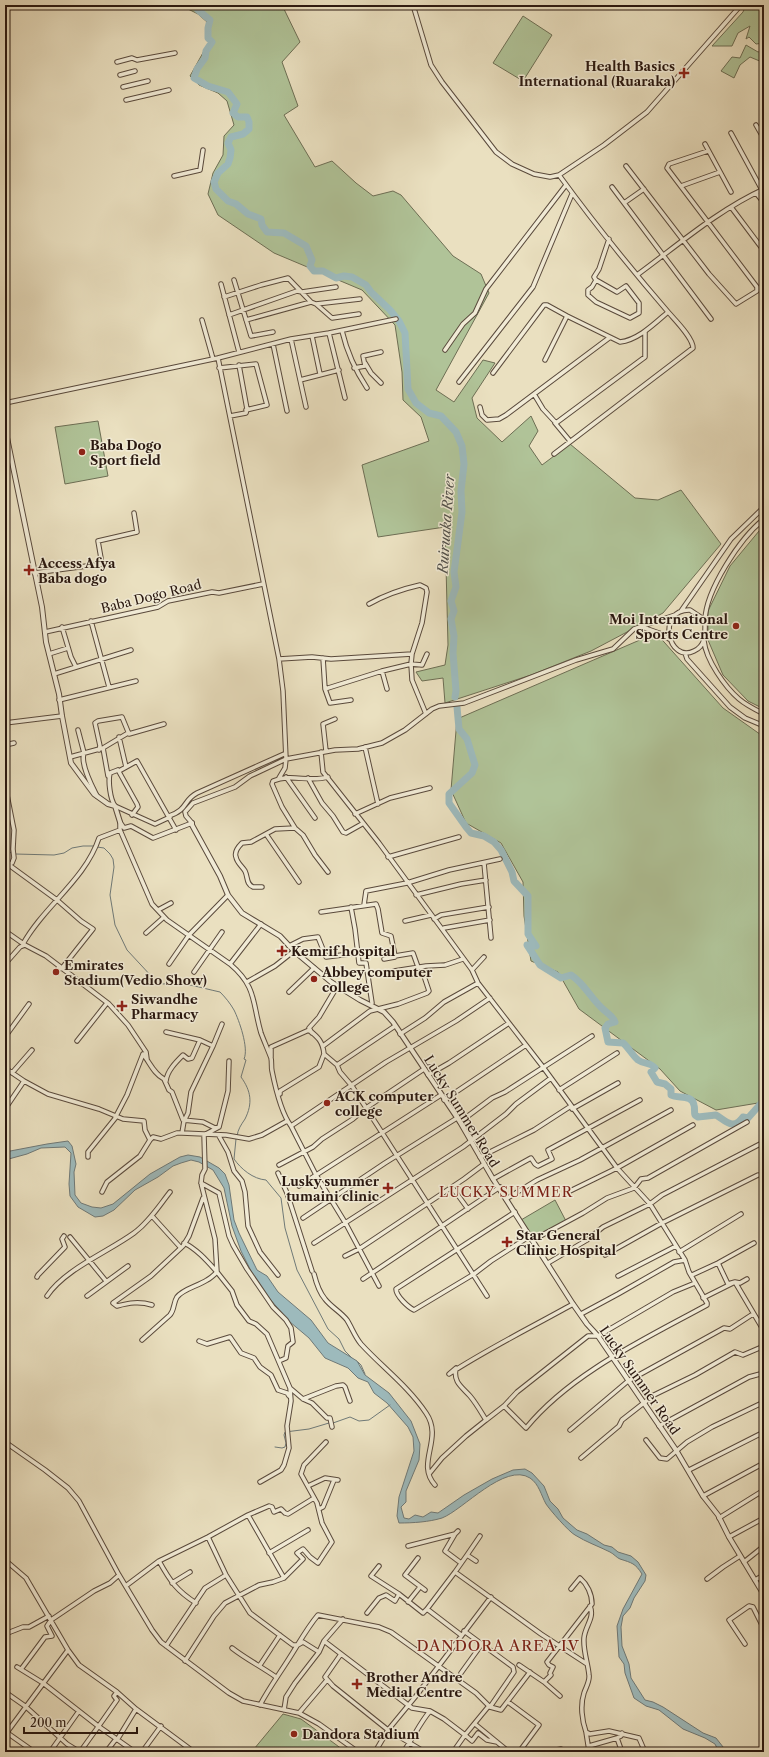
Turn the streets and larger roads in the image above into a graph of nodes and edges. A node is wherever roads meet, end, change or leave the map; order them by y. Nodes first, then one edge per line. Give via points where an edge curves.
1 (413, 5) edge
2 (740, 5) edge
3 (176, 54) dead end
4 (117, 62) dead end
5 (136, 71) dead end
6 (120, 75) dead end
7 (148, 81) dead end
8 (123, 87) dead end
9 (169, 90) dead end
10 (126, 100) dead end
11 (756, 125) dead end
12 (731, 133) dead end
13 (764, 139) edge
14 (705, 144) dead end
15 (203, 150) dead end
16 (708, 151) junction
17 (626, 166) dead end
18 (720, 172) junction
19 (559, 175) junction
20 (174, 176) dead end
21 (566, 185) junction
22 (680, 186) junction
23 (612, 187) dead end
24 (644, 189) junction
25 (763, 190) edge
26 (731, 192) dead end
27 (756, 193) junction
28 (572, 194) junction
29 (624, 203) junction
30 (764, 203) edge
31 (731, 207) junction
32 (708, 223) junction
33 (609, 239) junction
34 (685, 240) junction
35 (764, 251) edge
36 (663, 256) junction
37 (637, 275) junction
38 (234, 280) dead end
39 (596, 280) junction
40 (221, 284) dead end
41 (336, 287) dead end
42 (238, 292) junction
43 (302, 292) junction
44 (224, 298) junction
45 (360, 299) dead end
46 (312, 302) junction
47 (316, 304) junction
48 (243, 309) junction
49 (668, 312) junction
50 (359, 314) dead end
51 (229, 315) junction
52 (567, 316) junction
53 (711, 319) dead end
54 (202, 320) dead end
55 (246, 320) junction
56 (396, 320) dead end
57 (342, 331) junction
58 (272, 332) dead end
59 (645, 332) junction
60 (329, 333) junction
61 (312, 336) junction
62 (609, 338) junction
63 (291, 339) junction
64 (273, 344) junction
65 (445, 350) dead end
66 (239, 352) junction
67 (381, 352) dead end
68 (363, 356) junction
69 (218, 358) junction
70 (212, 359) junction
71 (545, 360) dead end
72 (239, 365) junction
73 (219, 368) junction
74 (354, 368) junction
75 (339, 370) junction
76 (320, 374) junction
77 (492, 374) dead end
78 (300, 380) junction
79 (459, 382) dead end
80 (381, 383) dead end
81 (367, 388) dead end
82 (534, 394) junction
83 (345, 398) dead end
84 (5, 403) edge
85 (306, 407) dead end
86 (480, 407) dead end
87 (246, 410) junction
88 (287, 411) dead end
89 (230, 416) junction
90 (556, 423) junction
91 (5, 428) edge
92 (570, 441) junction
93 (554, 454) dead end
94 (764, 507) edge
95 (134, 514) dead end
96 (764, 519) edge
97 (34, 573) junction
98 (263, 584) junction
99 (369, 604) dead end
100 (681, 611) junction
101 (675, 615) junction
102 (705, 620) junction
103 (91, 621) junction
104 (62, 627) junction
105 (641, 627) junction
106 (45, 632) junction
107 (671, 640) junction
108 (704, 640) junction
109 (68, 648) junction
110 (131, 650) dead end
111 (685, 653) junction
112 (49, 654) junction
113 (412, 654) junction
114 (427, 654) dead end
115 (323, 658) junction
116 (102, 659) junction
117 (279, 659) junction
118 (411, 664) junction
119 (76, 667) junction
120 (382, 671) junction
121 (54, 674) junction
122 (136, 681) dead end
123 (109, 687) junction
124 (326, 689) junction
125 (387, 689) dead end
126 (59, 700) junction
127 (351, 700) dead end
128 (426, 714) junction
129 (764, 714) edge
130 (62, 716) junction
131 (335, 719) dead end
132 (5, 723) edge
133 (164, 724) dead end
134 (764, 726) edge
135 (78, 730) dead end
136 (128, 733) junction
137 (119, 737) junction
138 (14, 743) dead end
139 (5, 745) edge
140 (365, 747) junction
141 (103, 748) junction
142 (99, 750) junction
143 (323, 752) junction
144 (84, 753) junction
145 (284, 754) dead end
146 (70, 757) junction
147 (286, 759) junction
148 (126, 767) junction
149 (118, 770) junction
150 (286, 777) junction
151 (328, 777) junction
152 (279, 778) junction
153 (308, 778) junction
154 (109, 784) junction
155 (5, 785) edge
156 (430, 788) dead end
157 (97, 796) junction
158 (378, 804) junction
159 (115, 806) junction
160 (132, 814) junction
161 (355, 814) junction
162 (170, 817) junction
163 (315, 818) dead end
164 (120, 822) junction
165 (192, 823) junction
166 (362, 824) junction
167 (295, 828) junction
168 (120, 830) junction
169 (176, 830) junction
170 (266, 834) junction
171 (459, 837) dead end
172 (388, 857) junction
173 (500, 859) dead end
174 (484, 863) junction
175 (7, 865) edge
176 (328, 872) dead end
177 (486, 880) dead end
178 (299, 882) dead end
179 (407, 883) junction
180 (262, 887) dead end
181 (416, 895) junction
182 (228, 896) junction
183 (57, 900) junction
184 (170, 903) dead end
185 (364, 905) junction
186 (351, 907) junction
187 (489, 907) junction
188 (158, 910) junction
189 (321, 912) dead end
190 (164, 917) junction
191 (432, 917) junction
192 (490, 920) junction
193 (405, 921) dead end
194 (261, 924) junction
195 (444, 928) dead end
196 (5, 931) edge
197 (222, 932) dead end
198 (146, 933) dead end
199 (189, 935) junction
200 (491, 938) dead end
201 (24, 945) junction
202 (289, 946) junction
203 (209, 950) junction
204 (294, 951) junction
205 (358, 953) junction
206 (395, 957) junction
207 (484, 957) dead end
208 (384, 959) dead end
209 (463, 960) junction
210 (5, 964) edge
211 (169, 964) dead end
212 (230, 964) junction
213 (59, 966) junction
214 (419, 967) junction
215 (314, 968) junction
216 (472, 970) junction
217 (394, 971) dead end
218 (194, 972) dead end
219 (247, 982) junction
220 (478, 983) junction
221 (339, 988) junction
222 (289, 992) dead end
223 (490, 998) junction
224 (106, 1002) junction
225 (372, 1003) dead end
226 (29, 1004) dead end
227 (378, 1008) junction
228 (509, 1023) junction
229 (222, 1024) dead end
230 (395, 1026) junction
231 (309, 1030) junction
232 (166, 1032) dead end
233 (400, 1034) junction
234 (5, 1036) edge
235 (592, 1036) dead end
236 (200, 1040) junction
237 (77, 1041) dead end
238 (526, 1044) junction
239 (213, 1046) junction
240 (323, 1046) junction
241 (411, 1048) junction
242 (32, 1050) dead end
243 (144, 1053) junction
244 (618, 1053) dead end
245 (324, 1054) junction
246 (270, 1057) junction
247 (229, 1061) dead end
248 (337, 1065) junction
249 (543, 1067) junction
250 (5, 1068) edge
251 (424, 1069) junction
252 (12, 1073) junction
253 (428, 1075) junction
254 (551, 1078) junction
255 (24, 1081) junction
256 (618, 1083) dead end
257 (167, 1086) junction
258 (352, 1086) junction
259 (559, 1090) junction
260 (441, 1094) junction
261 (444, 1100) junction
262 (640, 1100) dead end
263 (281, 1101) junction
264 (366, 1108) junction
265 (572, 1108) junction
266 (5, 1109) edge
267 (671, 1110) dead end
268 (117, 1116) junction
269 (458, 1120) junction
270 (184, 1121) junction
271 (287, 1121) junction
272 (747, 1122) dead end
273 (693, 1125) dead end
274 (291, 1126) junction
275 (219, 1127) junction
276 (587, 1129) junction
277 (182, 1133) junction
278 (382, 1133) junction
279 (204, 1135) junction
280 (220, 1136) junction
281 (150, 1140) junction
282 (471, 1141) junction
283 (762, 1144) dead end
284 (602, 1148) junction
285 (305, 1152) junction
286 (396, 1156) junction
287 (88, 1157) dead end
288 (480, 1157) junction
289 (484, 1164) junction
290 (279, 1165) dead end
291 (617, 1168) junction
292 (278, 1173) dead end
293 (316, 1175) junction
294 (758, 1175) dead end
295 (493, 1179) junction
296 (412, 1180) junction
297 (201, 1183) junction
298 (299, 1186) dead end
299 (452, 1187) junction
300 (500, 1188) junction
301 (634, 1188) junction
302 (102, 1192) dead end
303 (170, 1192) dead end
304 (568, 1192) dead end
305 (204, 1197) junction
306 (506, 1199) junction
307 (331, 1200) junction
308 (426, 1203) junction
309 (650, 1204) junction
310 (468, 1209) junction
311 (515, 1212) junction
312 (741, 1214) dead end
313 (152, 1216) junction
314 (303, 1218) dead end
315 (662, 1223) junction
316 (346, 1224) junction
317 (442, 1227) junction
318 (64, 1236) dead end
319 (70, 1237) dead end
320 (532, 1238) junction
321 (314, 1243) dead end
322 (754, 1243) dead end
323 (184, 1244) junction
324 (676, 1246) junction
325 (181, 1248) junction
326 (359, 1249) junction
327 (456, 1249) junction
328 (680, 1252) junction
329 (605, 1254) dead end
330 (346, 1256) dead end
331 (684, 1260) junction
332 (90, 1261) junction
333 (548, 1263) junction
334 (718, 1263) junction
335 (128, 1266) dead end
336 (217, 1272) junction
337 (372, 1273) junction
338 (474, 1274) junction
339 (278, 1275) dead end
340 (692, 1275) junction
341 (618, 1276) dead end
342 (37, 1277) dead end
343 (363, 1279) dead end
344 (747, 1279) dead end
345 (106, 1281) junction
346 (735, 1282) junction
347 (695, 1283) junction
348 (379, 1286) dead end
349 (47, 1296) dead end
350 (87, 1296) dead end
351 (487, 1296) dead end
352 (703, 1298) junction
353 (573, 1304) junction
354 (152, 1306) dead end
355 (581, 1314) junction
356 (753, 1314) junction
357 (764, 1331) edge
358 (598, 1336) junction
359 (142, 1340) dead end
360 (200, 1341) dead end
361 (764, 1346) edge
362 (612, 1357) junction
363 (279, 1361) junction
364 (764, 1373) edge
365 (628, 1381) junction
366 (290, 1388) junction
367 (303, 1399) junction
368 (290, 1401) junction
369 (350, 1401) dead end
370 (764, 1402) edge
371 (643, 1403) junction
372 (504, 1406) junction
373 (486, 1420) junction
374 (332, 1424) dead end
375 (659, 1426) junction
376 (570, 1430) dead end
377 (764, 1432) edge
378 (646, 1440) dead end
379 (5, 1442) edge
380 (326, 1442) dead end
381 (676, 1450) junction
382 (581, 1458) dead end
383 (764, 1463) edge
384 (689, 1470) junction
385 (429, 1474) junction
386 (260, 1482) dead end
387 (435, 1485) dead end
388 (308, 1486) junction
389 (764, 1490) edge
390 (703, 1496) junction
391 (314, 1498) junction
392 (319, 1509) junction
393 (248, 1515) junction
394 (719, 1518) junction
395 (764, 1518) edge
396 (308, 1530) dead end
397 (458, 1531) dead end
398 (455, 1534) junction
399 (480, 1536) dead end
400 (208, 1537) junction
401 (729, 1537) junction
402 (408, 1546) dead end
403 (764, 1546) edge
404 (269, 1553) junction
405 (467, 1555) junction
406 (740, 1556) junction
407 (418, 1558) dead end
408 (5, 1560) edge
409 (159, 1561) junction
410 (476, 1561) dead end
411 (744, 1562) junction
412 (461, 1563) junction
413 (379, 1566) dead end
414 (190, 1572) dead end
415 (455, 1572) junction
416 (119, 1574) junction
417 (226, 1575) junction
418 (764, 1575) edge
419 (284, 1578) junction
420 (707, 1579) dead end
421 (755, 1580) junction
422 (172, 1583) junction
423 (126, 1585) junction
424 (420, 1587) junction
425 (571, 1589) dead end
426 (425, 1590) dead end
427 (399, 1594) junction
428 (764, 1595) edge
429 (240, 1596) junction
430 (491, 1597) junction
431 (408, 1602) junction
432 (196, 1603) junction
433 (590, 1606) junction
434 (427, 1609) junction
435 (367, 1613) dead end
436 (49, 1616) junction
437 (343, 1619) junction
438 (52, 1620) junction
439 (764, 1629) edge
440 (462, 1633) junction
441 (5, 1634) edge
442 (280, 1635) junction
443 (324, 1642) junction
444 (482, 1644) junction
445 (745, 1644) dead end
446 (298, 1645) junction
447 (559, 1645) junction
448 (166, 1646) junction
449 (232, 1648) dead end
450 (68, 1650) junction
451 (319, 1652) junction
452 (341, 1654) junction
453 (185, 1661) junction
454 (587, 1664) junction
455 (519, 1665) dead end
456 (260, 1666) junction
457 (17, 1667) dead end
458 (438, 1667) junction
459 (22, 1668) junction
460 (530, 1672) junction
461 (461, 1673) dead end
462 (276, 1678) junction
463 (327, 1680) junction
464 (544, 1682) junction
465 (43, 1683) junction
466 (5, 1692) edge
467 (117, 1692) junction
468 (560, 1696) dead end
469 (508, 1702) junction
470 (260, 1705) junction
471 (408, 1705) junction
472 (25, 1706) junction
473 (490, 1707) junction
474 (136, 1709) junction
475 (284, 1710) junction
476 (78, 1711) junction
477 (430, 1711) junction
478 (298, 1713) junction
479 (475, 1724) junction
480 (98, 1726) junction
481 (161, 1726) junction
482 (388, 1730) junction
483 (6, 1732) edge
484 (586, 1732) junction
485 (622, 1733) junction
486 (465, 1735) junction
487 (60, 1736) junction
488 (617, 1738) junction
489 (117, 1740) junction
490 (497, 1742) junction
491 (410, 1743) junction
492 (589, 1747) junction
493 (33, 1751) edge
494 (50, 1752) edge
495 (106, 1752) edge
496 (135, 1752) edge
497 (142, 1752) edge
498 (194, 1752) edge
499 (357, 1752) edge
500 (375, 1752) edge
501 (403, 1752) edge
502 (425, 1752) edge
503 (453, 1752) edge
504 (508, 1752) edge
505 (520, 1752) edge
506 (547, 1752) edge
507 (563, 1752) edge
508 (585, 1752) edge
509 (590, 1752) edge
510 (622, 1752) edge
511 (645, 1752) edge

1 - 19 street via 435,72 496,152 512,164 534,174 550,177
2 - 19 street via 642,117
3 - 4 street
5 - 6 street
7 - 8 street
9 - 10 street
11 - 13 street
12 - 25 street
14 - 16 street
15 - 20 street via 200,170
16 - 18 street
16 - 22 street via 668,165 667,168
17 - 24 street
18 - 22 street
18 - 26 street
19 - 21 street
21 - 28 street
21 - 65 street via 486,289 474,313
22 - 32 street
23 - 29 street
24 - 29 street
24 - 34 street
25 - 27 street
27 - 30 street
27 - 31 street
28 - 33 street
28 - 79 street via 533,287
29 - 36 street
31 - 32 street
31 - 35 street
32 - 34 street
32 - 34 street via 756,287 757,290 740,303 734,304
33 - 37 street
33 - 39 street via 594,277
34 - 36 street
36 - 37 street
36 - 53 street
37 - 49 street
38 - 42 street
39 - 39 street via 588,290 588,295 593,300 630,318 640,313 639,303 626,286 616,292
40 - 44 street
41 - 43 street
42 - 43 street via 288,278
42 - 44 street
42 - 48 street
43 - 46 street
43 - 48 street via 297,291
44 - 51 street
45 - 47 street
46 - 47 street
46 - 55 street
47 - 50 street via 332,318
48 - 51 street
48 - 55 street
49 - 59 street
49 - 92 street via 683,329 693,348
51 - 66 street
52 - 62 street
52 - 71 street
52 - 77 street via 544,305
54 - 70 street
55 - 58 street via 251,336
56 - 57 street
57 - 60 street
57 - 74 street
59 - 62 street via 624,342
59 - 90 street via 645,357
60 - 61 street
60 - 75 street
61 - 63 street
61 - 76 street
62 - 82 street
63 - 64 street
63 - 78 street
64 - 66 street
64 - 88 street
66 - 69 street
67 - 68 street
68 - 74 street via 365,366
68 - 80 street via 367,368
69 - 70 street
69 - 73 street
70 - 84 street
72 - 73 street
72 - 87 street
72 - 87 street via 256,364 267,405
73 - 89 street
74 - 81 street
75 - 76 street
75 - 83 street
76 - 78 street
78 - 85 street
82 - 86 street via 499,419 487,420 482,416
82 - 90 street via 542,409
87 - 89 street via 246,413
89 - 98 street
90 - 92 street
91 - 97 street
92 - 93 street
94 - 100 street via 731,538
95 - 97 street via 138,532 98,541 102,564
96 - 102 street via 727,562 714,586 705,612
97 - 106 street
98 - 103 street, Baba Dogo Road via 168,601 158,607
98 - 117 street
99 - 113 street via 400,590 420,585 426,588 422,623
100 - 101 street
100 - 102 street via 690,610
101 - 105 street
101 - 107 street via 670,627
102 - 108 street
103 - 104 street, Baba Dogo Road
103 - 116 street
104 - 106 street, Baba Dogo Road
104 - 109 street
105 - 107 street
105 - 128 street via 631,631 613,650 576,660 464,703 439,706
106 - 112 street
107 - 111 street via 680,652
108 - 111 street via 697,650
108 - 129 street via 705,649 718,675 739,699
109 - 112 street
109 - 119 street
110 - 116 street
111 - 134 street via 687,659 730,707
112 - 121 street
113 - 115 street via 346,659
113 - 118 street
114 - 118 street via 422,665
115 - 117 street via 300,656
115 - 124 street
116 - 119 street
116 - 123 street
117 - 147 street
118 - 120 street
118 - 128 street via 412,680
119 - 121 street
120 - 124 street
120 - 125 street
121 - 126 street
122 - 123 street
123 - 126 street
124 - 127 street via 330,703
126 - 130 street
128 - 140 street via 393,737
130 - 132 street
130 - 146 street
131 - 143 street via 323,724
133 - 136 street
135 - 144 street
136 - 137 street
136 - 142 street via 122,717 98,721 95,723
137 - 141 street
137 - 148 street
138 - 139 street
140 - 143 street
140 - 158 street
141 - 142 street
141 - 154 street
142 - 144 street
143 - 147 street
143 - 151 street via 323,772
144 - 146 street
144 - 157 street via 88,776
145 - 162 street via 197,793 189,798 181,812
146 - 157 street via 83,781
147 - 152 street via 285,768
147 - 165 street via 250,776 235,787 191,805 185,812
148 - 149 street
148 - 162 street via 138,761
149 - 154 street via 110,774
149 - 160 street via 138,807
150 - 152 street
150 - 153 street
150 - 163 street
151 - 153 street via 318,780
151 - 161 street
152 - 167 street via 272,784
153 - 166 street via 343,832 346,833
154 - 159 street
155 - 175 street via 14,830 13,862
156 - 158 street via 390,798
157 - 159 street
158 - 161 street
159 - 160 street
159 - 164 street
160 - 162 street via 155,824
161 - 166 street
162 - 169 street
164 - 168 street
164 - 169 street via 124,828 131,826 154,838
165 - 169 street
165 - 182 street, Lucky Summer Road
166 - 172 street
167 - 170 street via 275,829
167 - 176 street
168 - 183 street via 99,838 95,849
168 - 188 street via 152,904
170 - 178 street
170 - 180 street via 251,842 242,843 235,855 244,869 249,885
171 - 172 street
172 - 179 street
173 - 174 street
174 - 179 street via 449,870
174 - 187 street
175 - 183 street
177 - 181 street
179 - 181 street
179 - 185 street via 366,891
181 - 191 street
182 - 194 street, Lucky Summer Road via 242,913
182 - 199 street
183 - 201 street via 40,919
183 - 213 street via 93,929 62,968 58,969
184 - 188 street
185 - 186 street
185 - 206 street via 377,906 382,933 391,936
186 - 189 street
186 - 205 street
187 - 191 street
187 - 192 street
188 - 190 street
190 - 198 street
190 - 199 street
191 - 193 street
191 - 209 street
192 - 195 street
192 - 200 street
194 - 202 street, Lucky Summer Road via 280,936
194 - 212 street
196 - 201 street
197 - 203 street
199 - 203 street
199 - 211 street
201 - 210 street
201 - 213 street
202 - 204 street, Lucky Summer Road
202 - 205 street via 302,939 318,937 326,957
203 - 212 street
203 - 218 street
204 - 215 street, Lucky Summer Road
204 - 219 street via 275,966
205 - 225 street via 359,963 366,964
206 - 208 street
206 - 214 street via 413,954
207 - 216 street
209 - 214 street via 445,965
209 - 216 street
212 - 219 street
213 - 224 street
214 - 217 street
214 - 227 street via 429,991 398,1004
215 - 221 street, Lucky Summer Road
215 - 222 street
216 - 220 street
219 - 246 street
220 - 223 street
220 - 233 street via 444,1002
221 - 227 street, Lucky Summer Road
221 - 231 street via 335,990 320,1017 309,1028 312,1033
223 - 228 street
223 - 241 street via 456,1022
224 - 237 street
224 - 243 street via 124,1020
226 - 234 street
227 - 230 street, Lucky Summer Road
227 - 240 street via 370,1011
228 - 238 street
228 - 253 street via 449,1064
229 - 239 street
230 - 233 street, Lucky Summer Road
230 - 248 street
231 - 240 street
231 - 246 street via 271,1048
232 - 236 street
233 - 241 street, Lucky Summer Road
235 - 249 street
236 - 239 street
236 - 257 street via 192,1058 188,1059 183,1055 173,1065 166,1078
238 - 249 street
238 - 261 street
239 - 270 street via 191,1092 188,1113
240 - 245 street
241 - 251 street, Lucky Summer Road
241 - 258 street
242 - 252 street
243 - 257 street
243 - 268 street via 115,1118
244 - 259 street
245 - 248 street
245 - 263 street via 319,1067 280,1091
246 - 263 street
247 - 275 street via 228,1091
248 - 258 street
249 - 254 street
249 - 269 street
250 - 252 street
251 - 253 street, Lucky Summer Road
251 - 264 street
252 - 255 street
253 - 260 street, Lucky Summer Road
254 - 259 street
254 - 282 street
255 - 266 street
255 - 268 street via 48,1094
256 - 265 street
257 - 270 street
258 - 264 street
258 - 274 street
259 - 265 street
260 - 261 street, Lucky Summer Road
260 - 278 street
261 - 269 street, Lucky Summer Road
262 - 276 street
263 - 271 street
264 - 278 street
264 - 285 street
265 - 276 street
265 - 288 street
267 - 284 street
268 - 281 street via 144,1121
268 - 287 street via 88,1152
269 - 282 street, Lucky Summer Road
269 - 286 street
270 - 275 street via 204,1122 215,1128
270 - 277 street
271 - 274 street
271 - 280 street via 249,1139
272 - 301 street via 648,1178 641,1179
273 - 291 street
274 - 285 street
275 - 279 street
276 - 284 street
276 - 295 street via 548,1150 552,1159 538,1166 531,1158
277 - 279 street
277 - 281 street
278 - 286 street
278 - 293 street
279 - 280 street
279 - 297 street via 206,1169
280 - 339 street via 234,1171 242,1181 248,1226 263,1256
281 - 302 street via 140,1156 106,1182
282 - 288 street, Lucky Summer Road
282 - 296 street
283 - 309 street via 662,1195
284 - 291 street
284 - 306 street via 542,1177
285 - 290 street
285 - 293 street
286 - 296 street
286 - 307 street
288 - 289 street, Lucky Summer Road
289 - 295 street, Lucky Summer Road
289 - 299 street
291 - 301 street
291 - 304 street
292 - 385 street via 324,1298 346,1320 358,1340 393,1374 427,1414 432,1424 433,1437 427,1468
293 - 298 street
293 - 307 street
294 - 315 street
295 - 300 street, Lucky Summer Road
296 - 308 street
296 - 316 street
297 - 305 street
297 - 363 street via 219,1193 233,1245 247,1269 291,1328 293,1342 288,1346 286,1358
299 - 308 street
299 - 310 street
300 - 306 street, Lucky Summer Road
300 - 310 street
301 - 309 street
301 - 320 street via 608,1198
303 - 313 street
305 - 323 street
305 - 336 street via 215,1239
306 - 311 street, Lucky Summer Road
307 - 314 street
307 - 316 street
308 - 317 street
308 - 326 street
309 - 315 street
309 - 333 street via 603,1228
310 - 317 street
311 - 320 street, Lucky Summer Road
311 - 327 street
312 - 328 street
313 - 325 street
313 - 332 street via 134,1233
315 - 324 street
315 - 329 street
316 - 321 street
316 - 326 street
317 - 327 street
317 - 337 street
318 - 342 street via 62,1239 65,1247
319 - 332 street
320 - 333 street, Lucky Summer Road
320 - 338 street via 491,1260
322 - 334 street
323 - 325 street
323 - 336 street via 189,1245
324 - 328 street
324 - 341 street
325 - 354 street via 151,1276 113,1304 117,1306 132,1302
326 - 330 street
326 - 337 street
327 - 338 street
327 - 338 street via 396,1289 398,1294 414,1310
328 - 331 street
331 - 340 street
331 - 355 street via 674,1262
332 - 345 street
332 - 349 street via 63,1279
333 - 353 street, Lucky Summer Road
334 - 340 street
334 - 346 street via 728,1284
335 - 345 street
336 - 359 street via 207,1281 184,1291 176,1298 174,1310 170,1315
336 - 363 street via 232,1291 237,1305 249,1321 267,1334
337 - 343 street
337 - 348 street
338 - 351 street
340 - 347 street
344 - 346 street via 740,1283
345 - 350 street
346 - 352 street
346 - 356 street
347 - 352 street
347 - 358 street via 673,1292
352 - 362 street via 707,1305
353 - 355 street, Lucky Summer Road
353 - 373 street via 528,1330 480,1353 474,1358 461,1366 455,1370 449,1374 456,1368 454,1375 457,1383 470,1396
355 - 358 street, Lucky Summer Road
356 - 357 street
356 - 365 street via 734,1328 724,1328
358 - 362 street, Lucky Summer Road
358 - 372 street via 588,1336 517,1392
360 - 368 street via 207,1344 230,1338 241,1353 254,1358 260,1367 268,1371 275,1380 278,1390 287,1393
361 - 371 street via 743,1355 735,1352
362 - 365 street, Lucky Summer Road
362 - 372 street via 552,1402 526,1428
363 - 366 street
364 - 375 street via 748,1377
365 - 371 street, Lucky Summer Road
365 - 376 street
366 - 367 street
366 - 368 street
367 - 369 street via 343,1385
367 - 374 street via 330,1418
368 - 386 street via 287,1426 289,1448 284,1465
370 - 381 street via 712,1427
371 - 375 street, Lucky Summer Road
371 - 382 street
372 - 373 street
373 - 385 street via 442,1458
375 - 381 street, Lucky Summer Road
377 - 384 street
378 - 381 street via 660,1458 667,1459
379 - 416 street via 68,1488 88,1515
380 - 388 street via 304,1465 301,1474
381 - 384 street, Lucky Summer Road
383 - 390 street
384 - 390 street, Lucky Summer Road
385 - 387 street
388 - 391 street
388 - 392 street via 325,1478 336,1480 323,1507
389 - 394 street
390 - 394 street, Lucky Summer Road
391 - 392 street
391 - 393 street via 288,1514 281,1508 274,1512 269,1506
392 - 419 street via 322,1523 332,1542 318,1562 303,1548 297,1553 303,1559
393 - 400 street
393 - 404 street
394 - 401 street, Lucky Summer Road
395 - 401 street
396 - 404 street
397 - 398 street
398 - 402 street
398 - 412 street via 445,1551
399 - 405 street
400 - 409 street
400 - 417 street
401 - 406 street, Lucky Summer Road
403 - 411 street
404 - 419 street
405 - 410 street
405 - 412 street
406 - 411 street, Lucky Summer Road
406 - 420 street
407 - 424 street via 405,1575
408 - 436 street via 26,1578
409 - 422 street
409 - 423 street
411 - 421 street, Lucky Summer Road
412 - 415 street
413 - 427 street via 371,1576
414 - 422 street
415 - 430 street
415 - 434 street
416 - 423 street
416 - 438 street via 110,1584 94,1591
417 - 429 street
417 - 432 street via 206,1588
418 - 421 street
419 - 429 street via 259,1585
421 - 428 street, Lucky Summer Road
422 - 432 street via 183,1595
423 - 448 street via 152,1630
424 - 426 street
424 - 431 street
425 - 433 street via 580,1578 592,1596
427 - 431 street
427 - 435 street via 395,1601 386,1595 379,1598
429 - 442 street via 250,1613
429 - 453 street via 225,1603
430 - 440 street
430 - 447 street
431 - 434 street via 423,1613
432 - 448 street
433 - 447 street
433 - 454 street via 592,1612 584,1634
434 - 440 street
436 - 438 street
436 - 441 street via 29,1627
437 - 443 street
437 - 446 street via 318,1615
437 - 458 street via 391,1632
438 - 450 street
438 - 459 street via 47,1626 52,1636 45,1637
439 - 445 street via 753,1607 749,1606 729,1620
440 - 444 street
440 - 458 street
442 - 446 street via 293,1645
442 - 456 street
443 - 451 street
443 - 452 street
444 - 461 street
444 - 473 street via 513,1667 514,1672
446 - 451 street via 303,1642
446 - 462 street
447 - 454 street
447 - 464 street via 547,1662 553,1667 551,1675
448 - 453 street
449 - 456 street via 243,1658
450 - 465 street
450 - 467 street via 79,1665
451 - 475 street via 286,1698
452 - 463 street via 325,1677
452 - 471 street
453 - 470 street via 229,1693 243,1701
454 - 484 street via 589,1680 584,1693 582,1716
455 - 460 street
456 - 462 street
457 - 459 street
458 - 471 street
458 - 473 street via 476,1693
459 - 465 street
460 - 464 street
460 - 469 street
462 - 470 street
463 - 478 street
463 - 482 street
464 - 468 street
465 - 472 street
465 - 476 street
466 - 472 street
467 - 474 street
467 - 480 street via 114,1696 117,1700
469 - 473 street via 501,1710
469 - 505 street via 539,1725
470 - 475 street
471 - 477 street
471 - 482 street
472 - 483 street
472 - 487 street
473 - 479 street
474 - 481 street
474 - 489 street
475 - 478 street
476 - 480 street
476 - 487 street
477 - 486 street
477 - 491 street
478 - 499 street via 319,1724
479 - 486 street
479 - 490 street
480 - 487 street via 80,1752
480 - 489 street
481 - 497 street
481 - 498 street
482 - 491 street
482 - 500 street
483 - 493 street
484 - 485 street
484 - 492 street
485 - 488 street
485 - 511 street via 639,1738
486 - 490 street via 472,1741 478,1733 487,1740
486 - 503 street
487 - 494 street
488 - 492 street
488 - 510 street
489 - 495 street
489 - 496 street
490 - 504 street
491 - 501 street
491 - 502 street
492 - 508 street via 589,1751
492 - 509 street
506 - 507 street via 561,1749

